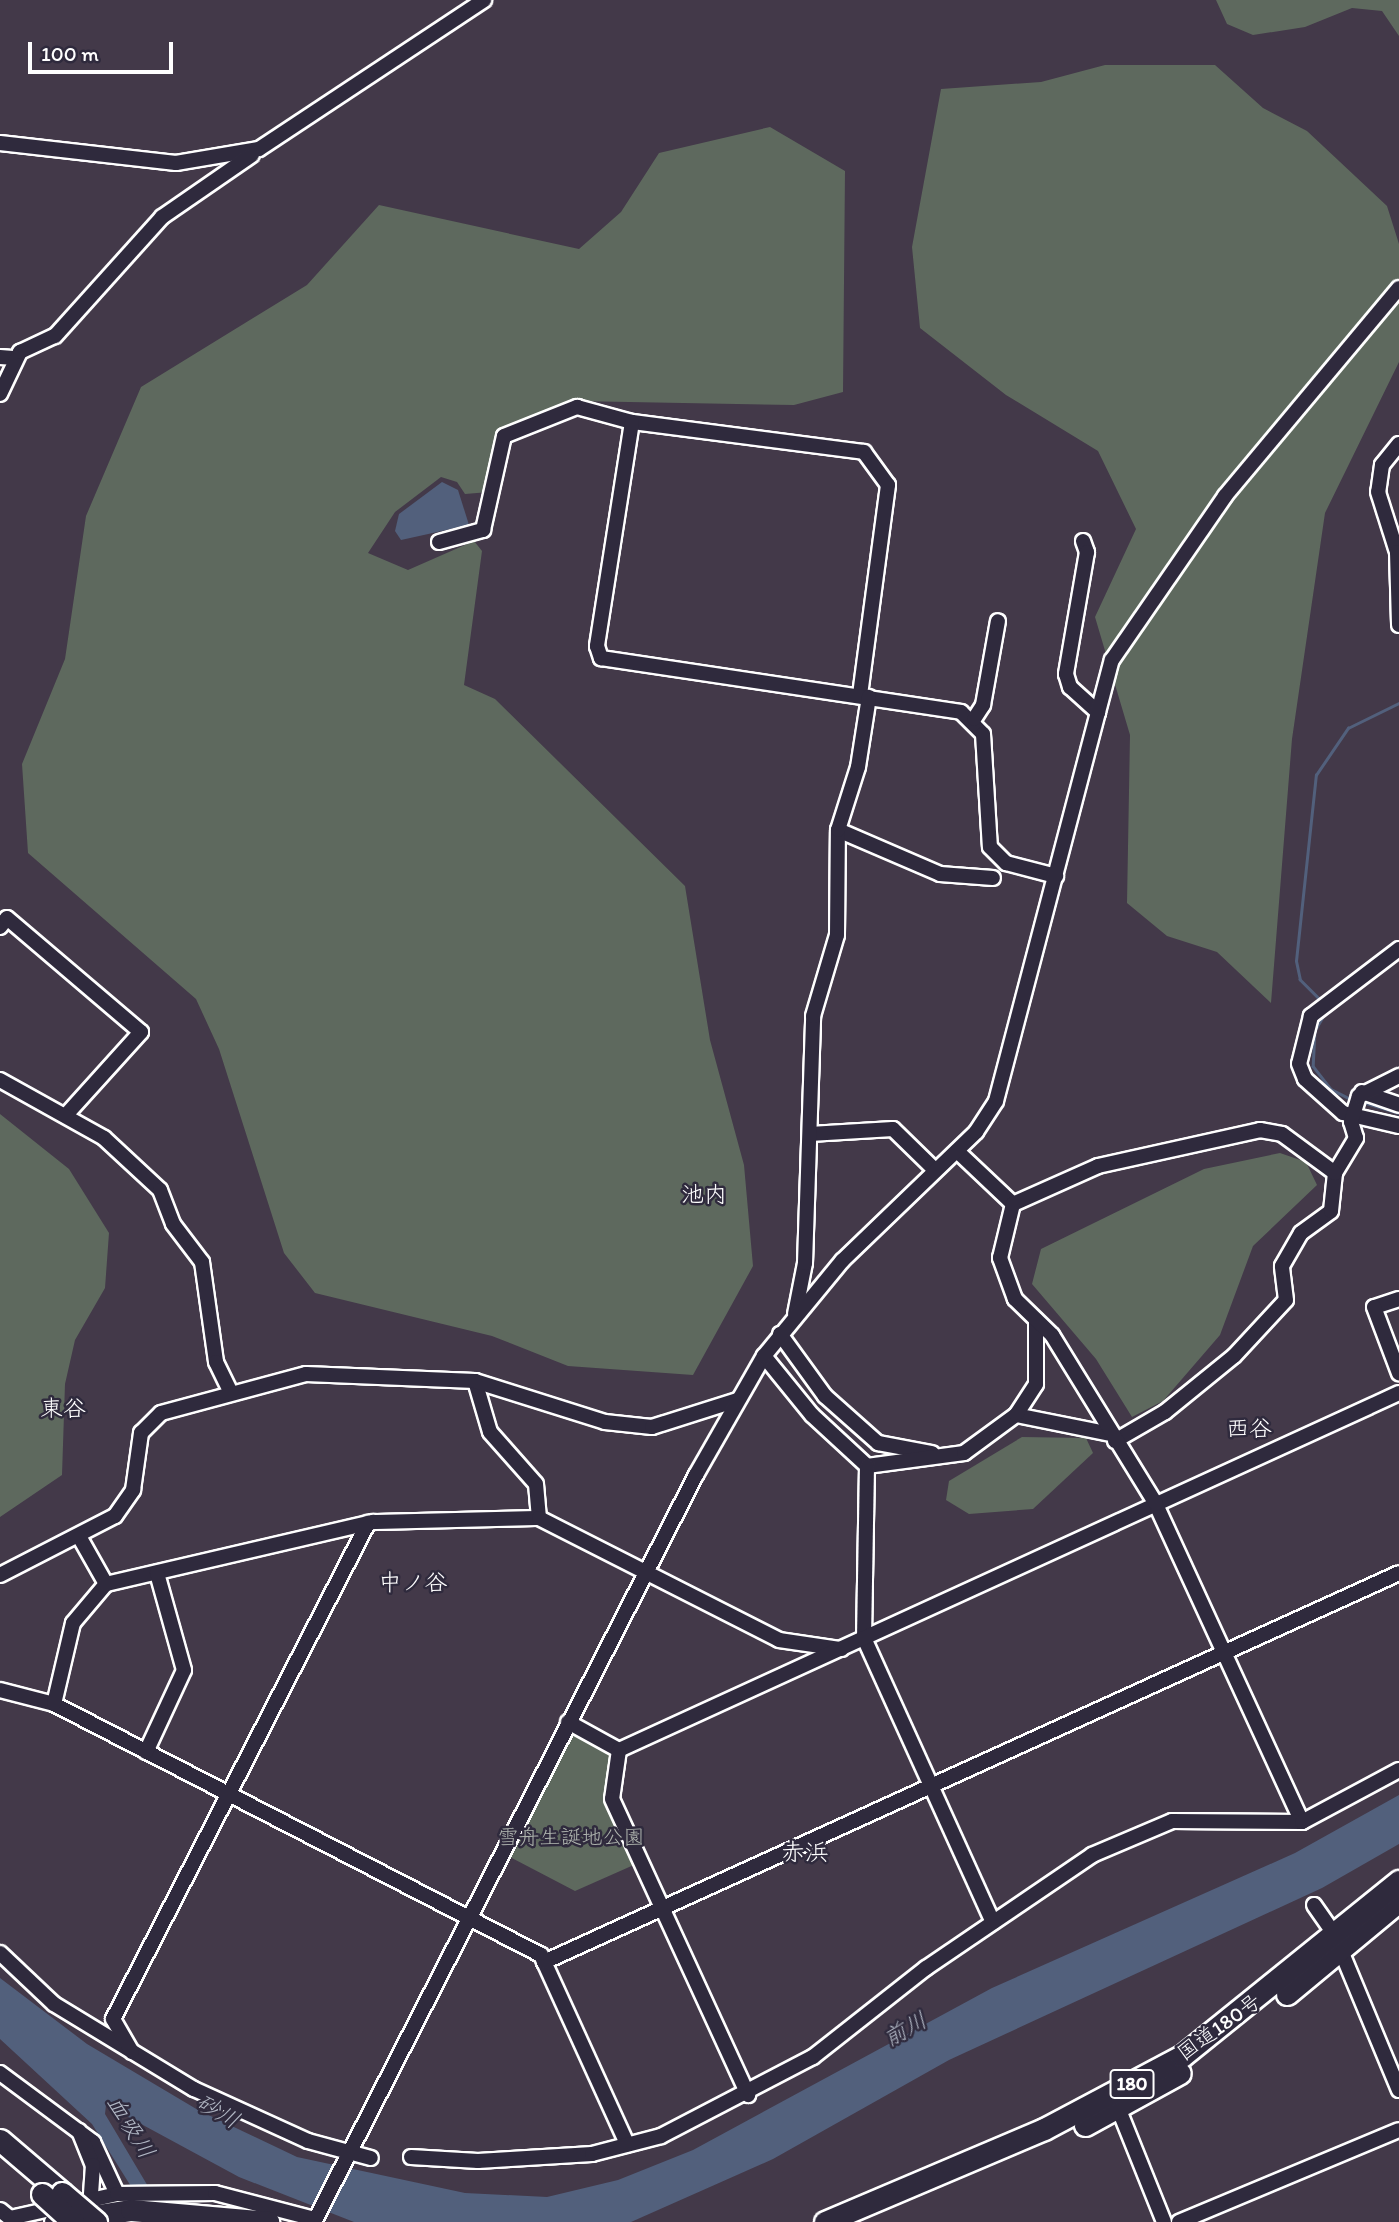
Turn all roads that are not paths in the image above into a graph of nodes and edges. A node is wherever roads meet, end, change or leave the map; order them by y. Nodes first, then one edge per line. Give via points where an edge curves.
1 (484, 0) edge
2 (0, 143) edge
3 (265, 146) junction
4 (1399, 288) edge
5 (0, 357) edge
6 (16, 358) junction
7 (0, 394) edge
8 (632, 422) junction
9 (1399, 444) edge
10 (1083, 541) dead end
11 (439, 542) dead end
12 (998, 621) dead end
13 (1399, 625) edge
14 (864, 696) junction
15 (1098, 712) junction
16 (974, 719) junction
17 (838, 830) junction
18 (1056, 876) junction
19 (993, 878) dead end
20 (0, 927) edge
21 (1399, 949) edge
22 (1399, 1076) edge
23 (0, 1080) edge
24 (1357, 1102) junction
25 (1399, 1105) edge
26 (66, 1115) junction
27 (1399, 1126) edge
28 (810, 1134) junction
29 (957, 1151) junction
30 (935, 1170) junction
31 (1335, 1173) junction
32 (1013, 1204) junction
33 (1399, 1299) edge
34 (795, 1314) junction
35 (1036, 1320) junction
36 (780, 1334) junction
37 (764, 1356) junction
38 (1399, 1374) edge
39 (475, 1381) junction
40 (231, 1392) junction
41 (1399, 1393) edge
42 (737, 1400) junction
43 (1016, 1415) junction
44 (1113, 1437) junction
45 (940, 1454) junction
46 (867, 1466) junction
47 (1156, 1504) junction
48 (539, 1518) junction
49 (368, 1523) junction
50 (80, 1538) junction
51 (157, 1573) junction
52 (1399, 1573) edge
53 (645, 1574) junction
54 (0, 1576) edge
55 (106, 1584) junction
56 (864, 1638) junction
57 (841, 1649) junction
58 (1224, 1651) junction
59 (0, 1690) edge
60 (54, 1704) junction
61 (568, 1722) junction
62 (149, 1747) junction
63 (619, 1750) junction
64 (1399, 1770) edge
65 (931, 1787) junction
66 (230, 1794) junction
67 (1302, 1822) junction
68 (1399, 1881) edge
69 (1399, 1902) edge
70 (1314, 1905) dead end
71 (662, 1909) junction
72 (468, 1917) junction
73 (993, 1922) junction
74 (1337, 1942) junction
75 (0, 1953) edge
76 (544, 1962) junction
77 (132, 2052) junction
78 (0, 2073) edge
79 (0, 2085) edge
80 (16, 2086) junction
81 (1399, 2090) edge
82 (748, 2095) junction
83 (1116, 2102) junction
84 (78, 2129) junction
85 (1399, 2130) edge
86 (0, 2140) edge
87 (627, 2144) junction
88 (349, 2151) junction
89 (411, 2157) dead end
90 (371, 2158) dead end
91 (0, 2159) edge
92 (52, 2194) junction
93 (91, 2197) dead end
94 (125, 2199) junction
95 (164, 2202) junction
96 (0, 2210) edge
97 (315, 2219) edge
98 (55, 2222) edge
99 (73, 2222) edge
100 (96, 2222) edge
101 (268, 2222) edge
102 (825, 2222) edge
103 (861, 2222) edge
104 (1164, 2222) edge
105 (1179, 2222) edge

1 - 3 street
2 - 3 street via 176,163
3 - 6 street via 162,216 55,336
4 - 15 street via 1233,487 1151,598 1112,660
5 - 6 street
6 - 7 street
8 - 11 street via 577,407 504,436 483,530
8 - 14 street via 864,452 888,485
8 - 14 street via 597,646 601,658
9 - 13 street via 1382,465 1378,492 1397,552
10 - 15 street via 1087,552 1066,674 1070,688
12 - 16 street via 983,705
14 - 16 street via 950,708
14 - 17 street via 858,767
15 - 18 street
16 - 18 street via 985,748 990,847 1006,863
17 - 19 street via 940,874
17 - 28 street via 837,935 813,1016
18 - 29 street via 996,1101
20 - 26 street via 7,918 141,1032
21 - 24 street via 1323,1004 1304,1032 1301,1072
22 - 24 street
23 - 26 street
24 - 25 street
24 - 27 street
24 - 31 street via 1356,1138
26 - 40 street via 152,1180 173,1224 193,1246 209,1285 216,1362
28 - 30 street via 893,1129
28 - 34 street via 805,1264
29 - 30 street
29 - 32 street
30 - 34 street
31 - 32 street via 1282,1134 1245,1130 1077,1172
31 - 44 street via 1331,1211 1301,1233 1282,1266 1286,1300 1234,1356 1165,1412
32 - 35 street via 1001,1241 1003,1274
33 - 38 street via 1374,1307
34 - 36 street
35 - 43 street via 1035,1384
35 - 44 street via 1069,1360
36 - 37 street
36 - 45 street via 825,1396 878,1443
37 - 42 street
37 - 46 street via 812,1415
39 - 40 street via 306,1374
39 - 42 street via 605,1422 652,1427
39 - 48 street via 490,1432 536,1484
40 - 50 street via 153,1418 141,1433 127,1504
41 - 47 street
42 - 53 street
43 - 44 street
43 - 45 street via 976,1448
44 - 47 street
45 - 46 street
46 - 56 street
47 - 56 street
47 - 58 street
48 - 49 street
48 - 53 street
49 - 51 street
49 - 66 street
50 - 54 street via 35,1553
50 - 55 street
51 - 55 street
51 - 62 street via 184,1670
52 - 58 street
53 - 57 street via 779,1640
53 - 61 street
55 - 60 street via 73,1623
56 - 57 street
56 - 65 street
57 - 63 street
58 - 65 street
58 - 67 street
59 - 60 street
60 - 62 street
61 - 63 street
61 - 72 street
62 - 66 street
63 - 71 street via 612,1799
64 - 67 street
65 - 71 street
65 - 73 street
66 - 72 street
66 - 77 street via 113,2019
67 - 73 street via 1163,1823 1092,1855
68 - 74 highway, 国道180号 / 180
69 - 74 highway, 国道180号 / 180
70 - 74 street
71 - 76 street
71 - 82 street
72 - 76 street via 541,1955
72 - 88 street
73 - 82 street via 813,2057
74 - 81 street
74 - 83 highway, 国道180号 / 180 via 1187,2069
75 - 77 street via 35,1990
76 - 87 street
77 - 88 street via 263,2122
78 - 80 street
79 - 80 street
80 - 84 street
82 - 87 street via 661,2136
83 - 102 highway, 国道180号 / 180
83 - 103 highway, 国道180号 / 180
83 - 104 street
84 - 93 street via 93,2165
84 - 94 street via 102,2153
85 - 105 street
86 - 92 highway
87 - 89 street via 592,2154 478,2161
88 - 90 street
88 - 97 street
91 - 92 highway
92 - 99 highway, bridge
92 - 100 highway, bridge
94 - 95 highway
94 - 96 street via 10,2218
94 - 98 highway
95 - 97 street via 215,2193
95 - 101 highway

